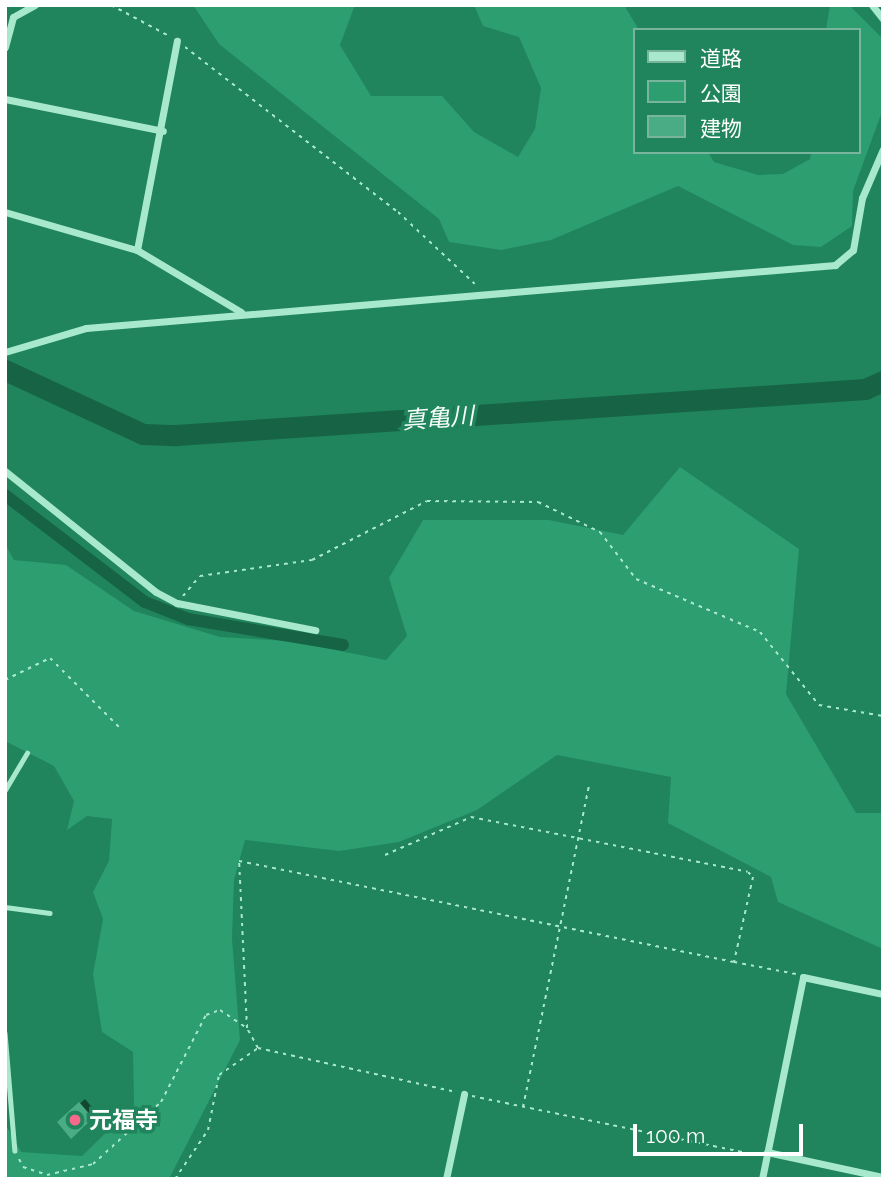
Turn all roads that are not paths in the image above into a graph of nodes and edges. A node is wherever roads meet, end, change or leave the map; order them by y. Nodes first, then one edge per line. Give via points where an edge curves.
1 (35, 5) edge
2 (872, 5) edge
3 (883, 19) edge
4 (177, 41) road end
5 (5, 47) edge
6 (5, 99) edge
7 (163, 131) junction
8 (882, 151) edge
9 (5, 212) edge
10 (137, 250) junction
11 (242, 312) junction
12 (5, 352) edge
13 (5, 471) edge
14 (315, 630) dead end
15 (27, 753) dead end
16 (5, 790) edge
17 (5, 907) edge
18 (50, 913) dead end
19 (883, 994) edge
20 (5, 1033) edge
21 (464, 1094) road end
22 (15, 1151) road end
23 (767, 1155) junction
24 (883, 1177) edge
25 (446, 1179) edge
26 (762, 1179) edge

1 - 5 street via 13,17
2 - 3 street
4 - 7 street
6 - 7 street
7 - 10 street
8 - 11 street via 862,198 853,250 835,265
9 - 10 street
10 - 11 street
11 - 12 street via 86,328
13 - 14 street via 123,569 177,603
15 - 16 lane
17 - 18 lane
19 - 23 street via 803,977
20 - 22 lane
21 - 25 street
23 - 24 street
23 - 26 street

